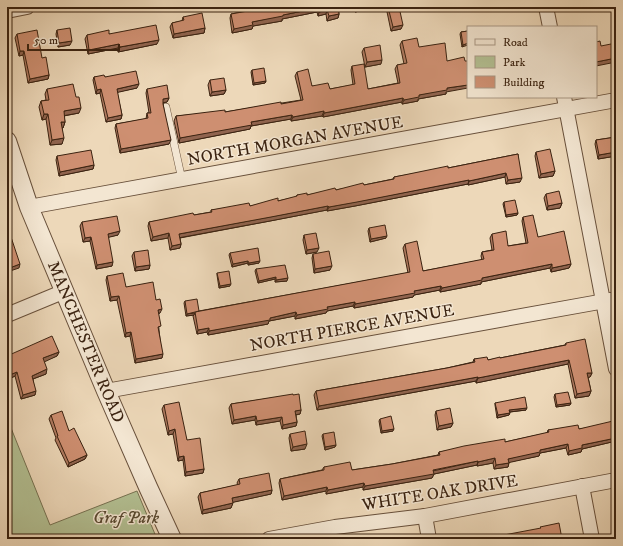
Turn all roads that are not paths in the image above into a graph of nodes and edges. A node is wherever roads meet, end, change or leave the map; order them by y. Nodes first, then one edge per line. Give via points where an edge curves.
1 (27, 7) edge
2 (546, 7) edge
3 (7, 10) edge
4 (550, 26) edge
5 (616, 100) edge
6 (566, 103) edge
7 (166, 107) dead end
8 (7, 141) edge
9 (182, 180) junction
10 (29, 207) junction
11 (65, 291) junction
12 (610, 300) edge
13 (7, 315) edge
14 (616, 370) edge
15 (106, 391) junction
16 (616, 480) edge
17 (582, 486) junction
18 (425, 516) junction
19 (172, 539) edge
20 (269, 539) edge
21 (429, 539) edge
22 (592, 539) edge

1 - 3 street
2 - 4 street
5 - 6 street, NORTH MORGAN AVENUE
6 - 9 street, NORTH MORGAN AVENUE
6 - 12 street
7 - 9 lane
8 - 10 street, MANCHESTER ROAD
9 - 10 street, NORTH MORGAN AVENUE
10 - 11 street, MANCHESTER ROAD
11 - 13 street
11 - 15 street, MANCHESTER ROAD
12 - 14 street
12 - 15 street, NORTH PIERCE AVENUE
15 - 19 street, MANCHESTER ROAD
16 - 17 street, WHITE OAK DRIVE
17 - 18 street, WHITE OAK DRIVE
17 - 22 street
18 - 20 street, WHITE OAK DRIVE via 334,527
18 - 21 street

